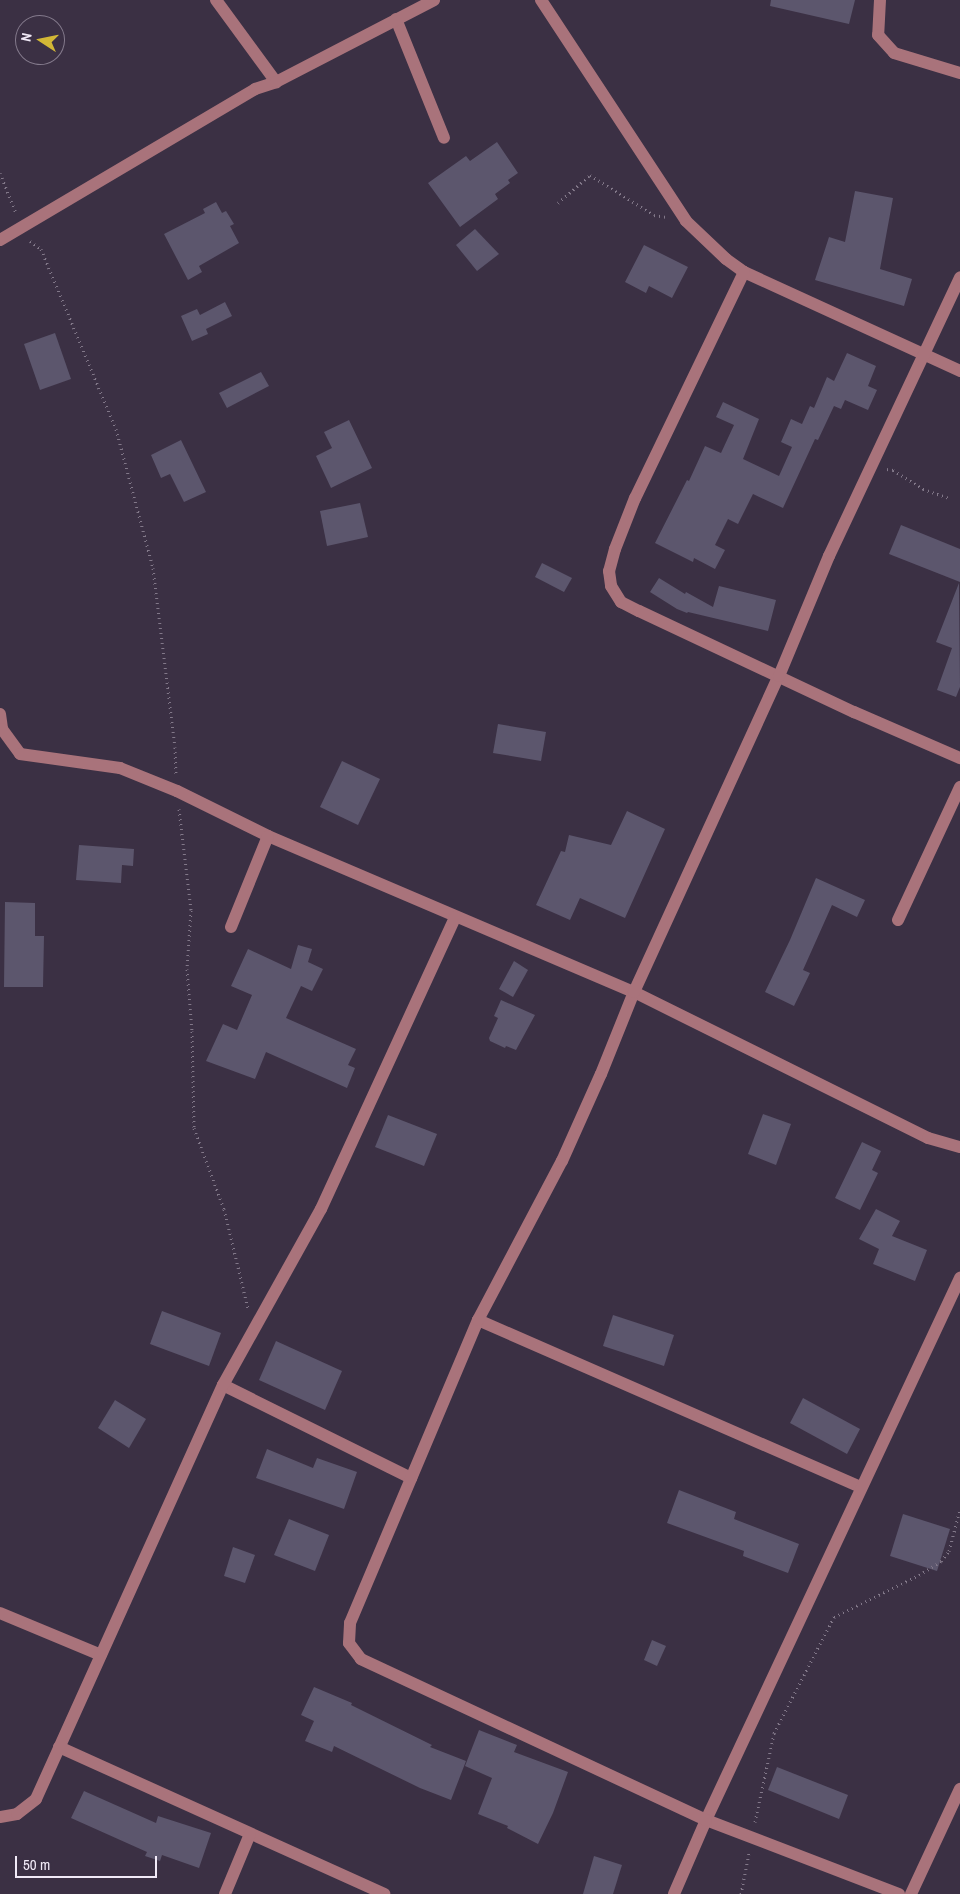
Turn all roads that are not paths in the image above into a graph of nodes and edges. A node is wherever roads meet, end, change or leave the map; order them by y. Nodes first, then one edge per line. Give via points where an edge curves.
1 (216, 0) edge
2 (434, 0) edge
3 (541, 0) edge
4 (880, 0) edge
5 (396, 19) junction
6 (960, 73) edge
7 (276, 82) junction
8 (444, 138) dead end
9 (0, 240) edge
10 (744, 272) junction
11 (960, 276) edge
12 (925, 355) junction
13 (960, 370) edge
14 (779, 676) junction
15 (0, 714) edge
16 (960, 758) edge
17 (960, 787) edge
18 (268, 836) junction
19 (455, 917) junction
20 (898, 920) dead end
21 (231, 927) dead end
22 (634, 992) junction
23 (960, 1147) edge
24 (960, 1278) edge
25 (478, 1320) junction
26 (223, 1386) junction
27 (411, 1478) junction
28 (861, 1488) junction
29 (0, 1612) edge
30 (101, 1655) junction
31 (59, 1747) junction
32 (960, 1789) edge
33 (0, 1817) edge
34 (706, 1820) junction
35 (250, 1834) junction
36 (224, 1894) edge
37 (384, 1894) edge
38 (674, 1894) edge
39 (899, 1894) edge
40 (911, 1894) edge

1 - 7 street
2 - 5 street
3 - 10 street via 686,220
4 - 6 street via 878,35 894,53
5 - 7 street
5 - 8 street
7 - 9 street via 255,89
10 - 12 street
10 - 14 street via 635,498 609,571 611,586 621,602
11 - 12 street
12 - 13 street
12 - 14 street via 829,556
14 - 16 street
14 - 22 street
15 - 18 street via 2,729 20,754 120,768 177,791
17 - 20 street
18 - 19 street
18 - 21 street
19 - 22 street
19 - 26 street via 321,1209
22 - 23 street via 928,1138
22 - 25 street via 562,1162
24 - 28 street
25 - 27 street
25 - 28 street
26 - 27 street
26 - 30 street
27 - 34 street via 350,1623 349,1643 361,1659
28 - 34 street
29 - 30 street
30 - 31 street
31 - 33 street via 36,1798 17,1814
31 - 35 street
32 - 40 street
34 - 38 street
34 - 39 street
35 - 36 street
35 - 37 street

